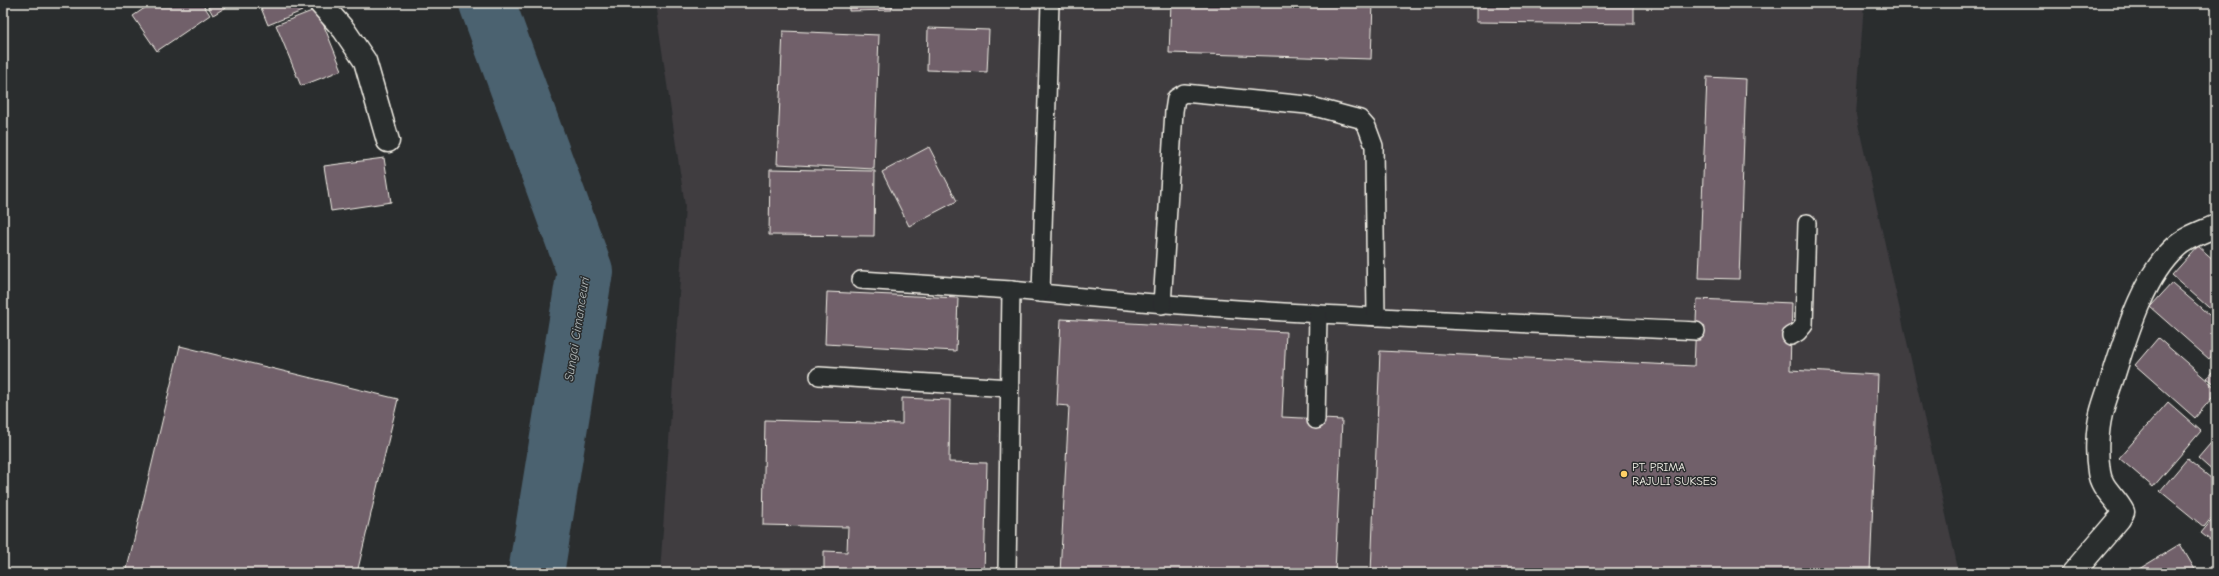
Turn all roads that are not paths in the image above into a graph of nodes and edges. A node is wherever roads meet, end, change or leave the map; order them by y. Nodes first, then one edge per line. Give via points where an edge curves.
1 (320, 3) edge
2 (1050, 3) edge
3 (388, 141) dead end
4 (1807, 223) dead end
5 (2216, 226) edge
6 (861, 280) dead end
7 (1012, 290) junction
8 (1041, 293) junction
9 (1162, 305) junction
10 (1318, 314) junction
11 (1376, 317) junction
12 (1696, 331) dead end
13 (1791, 336) dead end
14 (819, 376) dead end
15 (1010, 388) junction
16 (1316, 420) dead end
17 (1007, 573) edge
18 (2073, 573) edge

1 - 3 street via 344,30 365,61
2 - 8 lane
4 - 13 lane via 1804,325
5 - 18 street via 2176,246 2141,298 2101,414 2098,444 2099,472 2105,489 2123,512
6 - 7 lane
7 - 8 lane
7 - 15 lane
8 - 9 lane
9 - 10 lane
9 - 11 lane via 1174,111 1176,98 1184,93 1307,106 1360,119 1367,127 1374,146
10 - 11 lane
10 - 16 lane
11 - 12 lane
14 - 15 lane
15 - 17 lane

